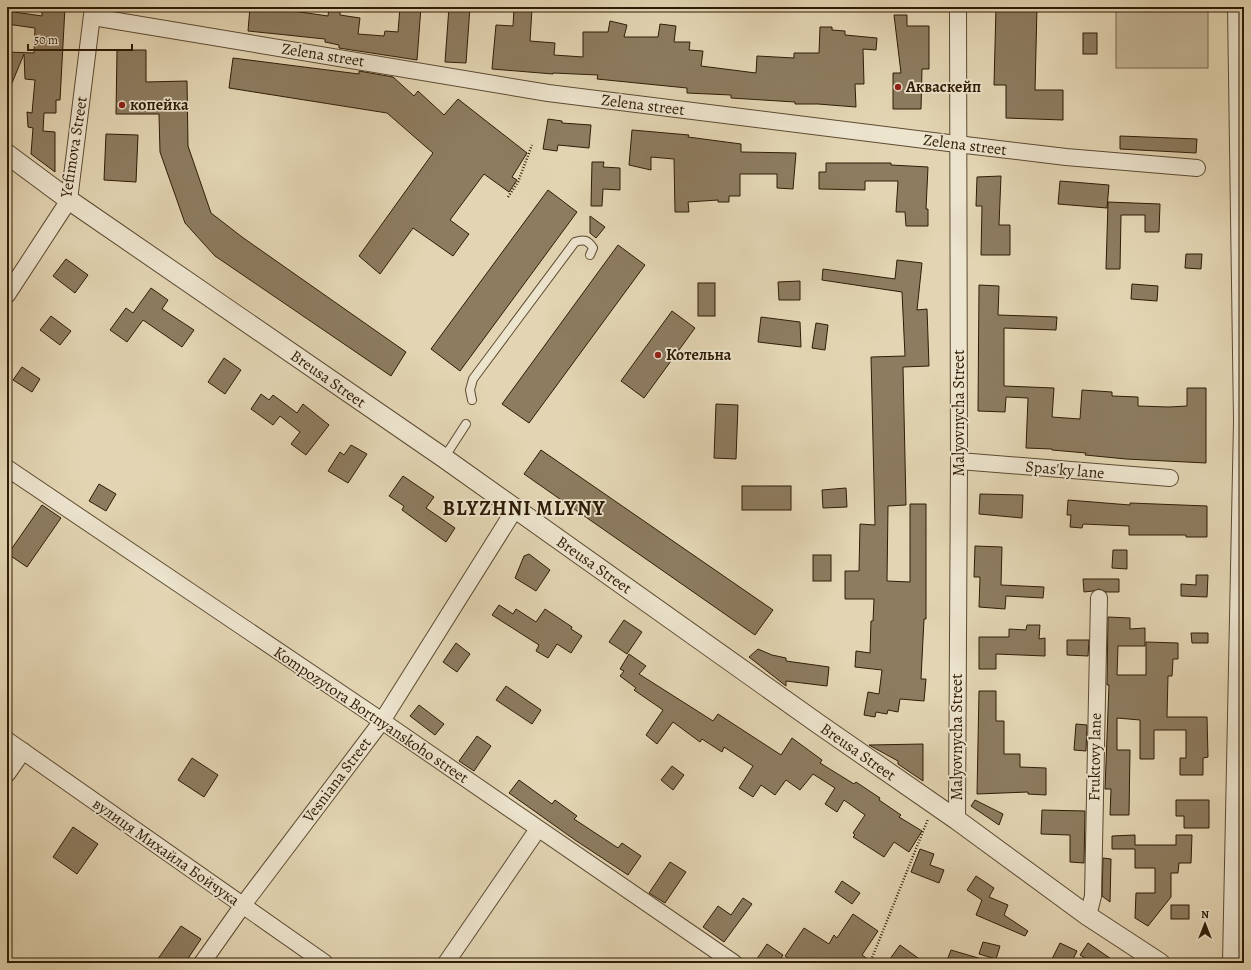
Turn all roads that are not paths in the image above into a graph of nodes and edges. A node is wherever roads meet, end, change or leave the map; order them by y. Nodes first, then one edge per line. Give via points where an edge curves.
1 (958, 7) edge
2 (1236, 7) edge
3 (93, 12) edge
4 (957, 144) junction
5 (7, 154) edge
6 (1197, 168) dead end
7 (69, 200) junction
8 (590, 255) dead end
9 (7, 295) edge
10 (472, 400) dead end
11 (466, 424) dead end
12 (444, 458) junction
13 (959, 461) junction
14 (7, 468) edge
15 (1170, 478) dead end
16 (514, 509) junction
17 (1098, 598) dead end
18 (382, 721) junction
19 (7, 740) edge
20 (23, 751) junction
21 (7, 774) edge
22 (957, 820) junction
23 (538, 829) junction
24 (243, 905) junction
25 (1088, 916) junction
26 (202, 963) edge
27 (325, 963) edge
28 (446, 963) edge
29 (734, 963) edge
30 (1160, 963) edge
31 (1231, 963) edge

1 - 4 street, Malyovnycha Street
2 - 31 street via 1242,421
3 - 4 street, Zelena street via 548,93
3 - 7 street, Yefimova Street
4 - 6 street, Zelena street via 1066,157
4 - 13 street, Malyovnycha Street
5 - 7 street, Breusa Street
7 - 9 street, Yefimova Street
7 - 12 street, Breusa Street
8 - 10 lane via 593,248 590,242 582,239 575,242 473,380 470,390
11 - 12 lane
12 - 16 street, Breusa Street
13 - 15 street, Spas'ky lane
13 - 22 street, Malyovnycha Street
14 - 18 street, Kompozytora Bortnyanskoho street
16 - 18 street, Vesniana Street
16 - 22 street, Breusa Street
17 - 25 street, Fruktovy lane via 1093,896
18 - 23 street, Kompozytora Bortnyanskoho street
18 - 24 street, Vesniana Street
19 - 20 street, вулиця Михайла Бойчука
20 - 21 street
20 - 24 street, вулиця Михайла Бойчука
22 - 25 street, Breusa Street
23 - 28 street
23 - 29 street, Kompozytora Bortnyanskoho street
24 - 26 street, Vesniana Street
24 - 27 street, вулиця Михайла Бойчука
25 - 30 street, Breusa Street

